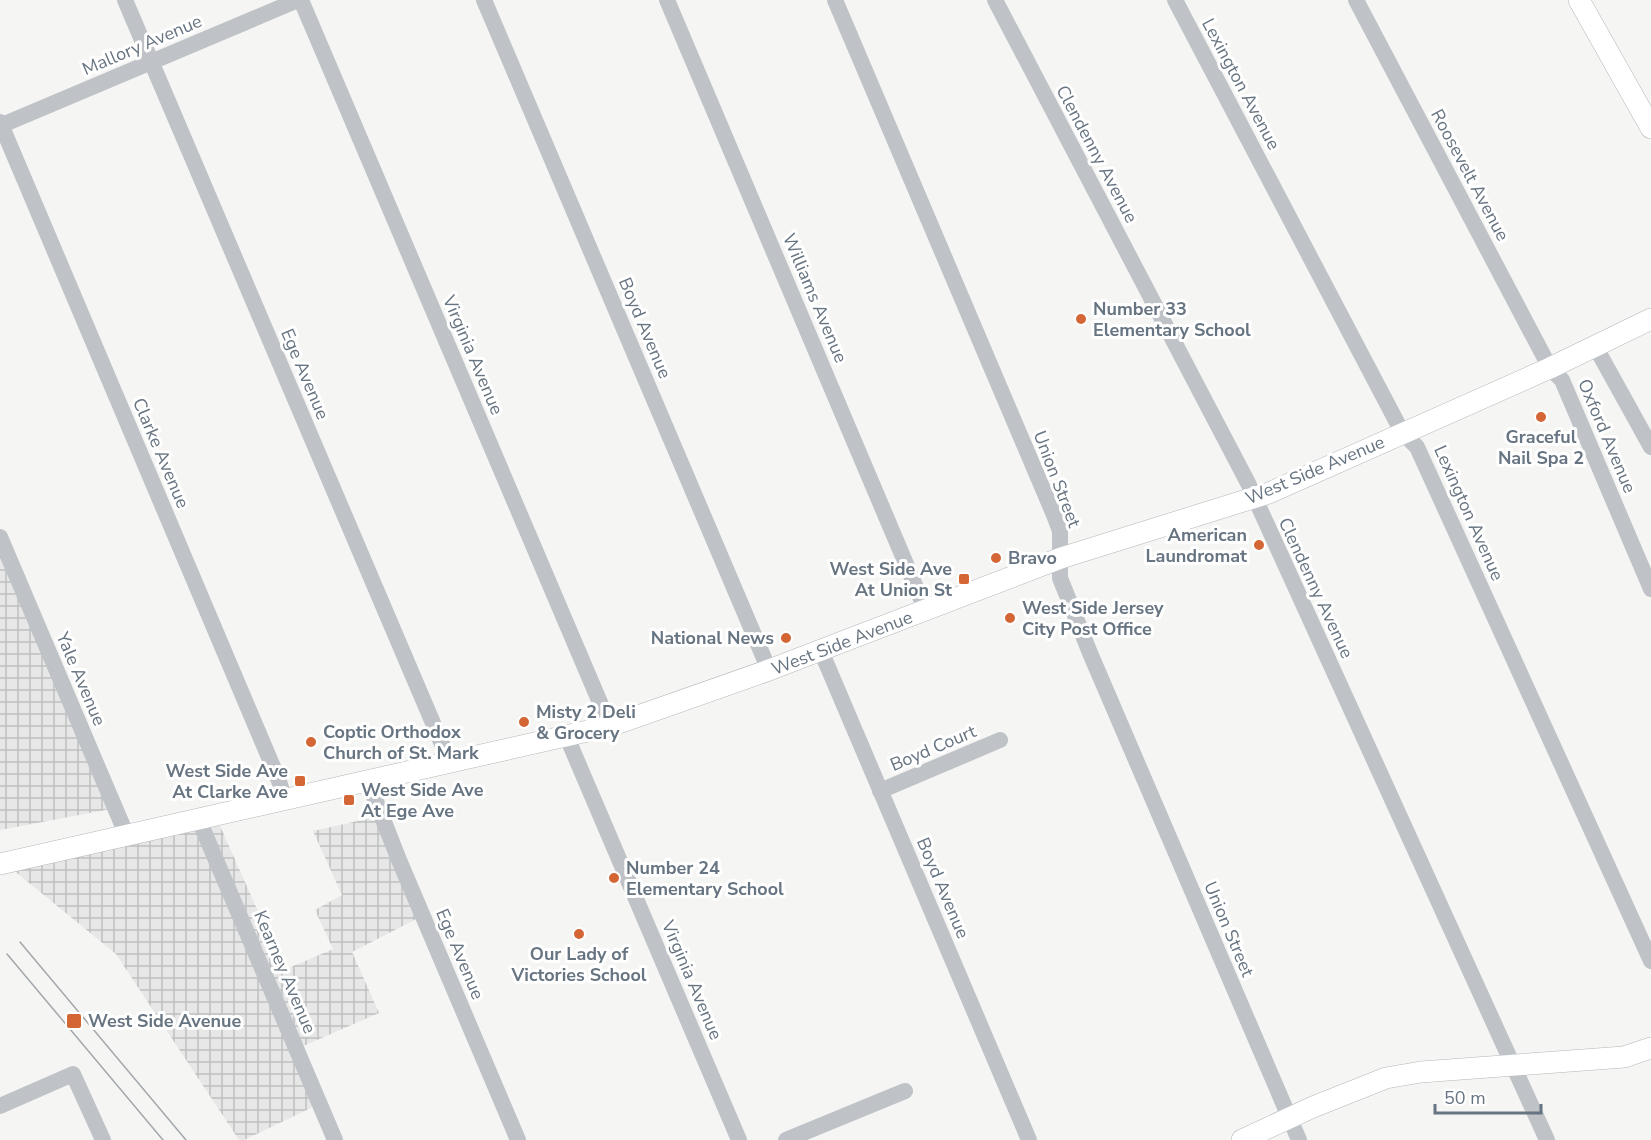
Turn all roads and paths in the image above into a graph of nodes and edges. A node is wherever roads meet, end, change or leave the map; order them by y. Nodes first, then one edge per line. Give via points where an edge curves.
1 (125, 0) edge
2 (299, 0) edge
3 (484, 0) edge
4 (667, 0) edge
5 (835, 0) edge
6 (995, 0) edge
7 (1175, 0) edge
8 (1356, 0) edge
9 (1580, 0) edge
10 (152, 62) junction
11 (0, 124) edge
12 (1651, 128) edge
13 (1651, 319) edge
14 (1595, 346) junction
15 (1550, 368) junction
16 (1402, 432) junction
17 (1651, 447) edge
18 (1254, 498) junction
19 (0, 537) edge
20 (1062, 558) junction
21 (1651, 589) edge
22 (926, 611) junction
23 (820, 651) junction
24 (769, 670) junction
25 (610, 726) junction
26 (566, 735) junction
27 (1000, 740) dead end
28 (450, 763) junction
29 (368, 781) junction
30 (880, 791) junction
31 (285, 801) junction
32 (199, 820) junction
33 (127, 836) junction
34 (0, 864) edge
35 (1651, 961) edge
36 (1651, 1048) edge
37 (1514, 1066) junction
38 (905, 1090) dead end
39 (0, 1106) edge
40 (1289, 1118) junction
41 (102, 1139) edge
42 (335, 1140) edge
43 (518, 1140) edge
44 (739, 1140) edge
45 (786, 1140) edge
46 (1029, 1140) edge
47 (1242, 1140) edge
48 (1299, 1140) edge
49 (1547, 1140) edge

1 - 10 street, Ege Avenue
2 - 10 street, Mallory Avenue
2 - 25 street, Virginia Avenue
3 - 24 street, Boyd Avenue
4 - 22 street, Williams Avenue
5 - 20 street, Union Street via 1054,514
6 - 18 street, Clendenny Avenue
7 - 16 street, Lexington Avenue
8 - 15 street, Roosevelt Avenue
9 - 12 main road
10 - 11 street, Mallory Avenue
10 - 28 street, Ege Avenue
11 - 31 street, Clarke Avenue
13 - 14 main road, West Side Avenue
14 - 15 main road, West Side Avenue
14 - 17 street
15 - 16 main road, West Side Avenue
15 - 21 street, Oxford Avenue via 1562,380
16 - 18 main road, West Side Avenue
16 - 35 street, Lexington Avenue via 1417,447
18 - 20 main road, West Side Avenue
18 - 37 street, Clendenny Avenue
19 - 33 street, Yale Avenue
20 - 22 main road, West Side Avenue
20 - 40 street, Union Street via 1060,578 1086,643
22 - 23 main road, West Side Avenue
23 - 24 main road, West Side Avenue
23 - 30 street, Boyd Avenue
24 - 25 main road, West Side Avenue
25 - 26 main road, West Side Avenue
26 - 28 main road, West Side Avenue
26 - 44 street, Virginia Avenue
27 - 30 street, Boyd Court
28 - 29 main road, West Side Avenue
29 - 31 main road, West Side Avenue
29 - 43 street, Ege Avenue
30 - 46 street, Boyd Avenue
31 - 32 main road, West Side Avenue
32 - 33 main road, West Side Avenue
32 - 42 street, Kearney Avenue
33 - 34 main road, West Side Avenue
36 - 37 main road via 1624,1057
37 - 40 main road via 1386,1078
37 - 49 street, Clendenny Avenue
38 - 45 street
39 - 41 street via 73,1074
40 - 47 main road
40 - 48 street, Union Street

